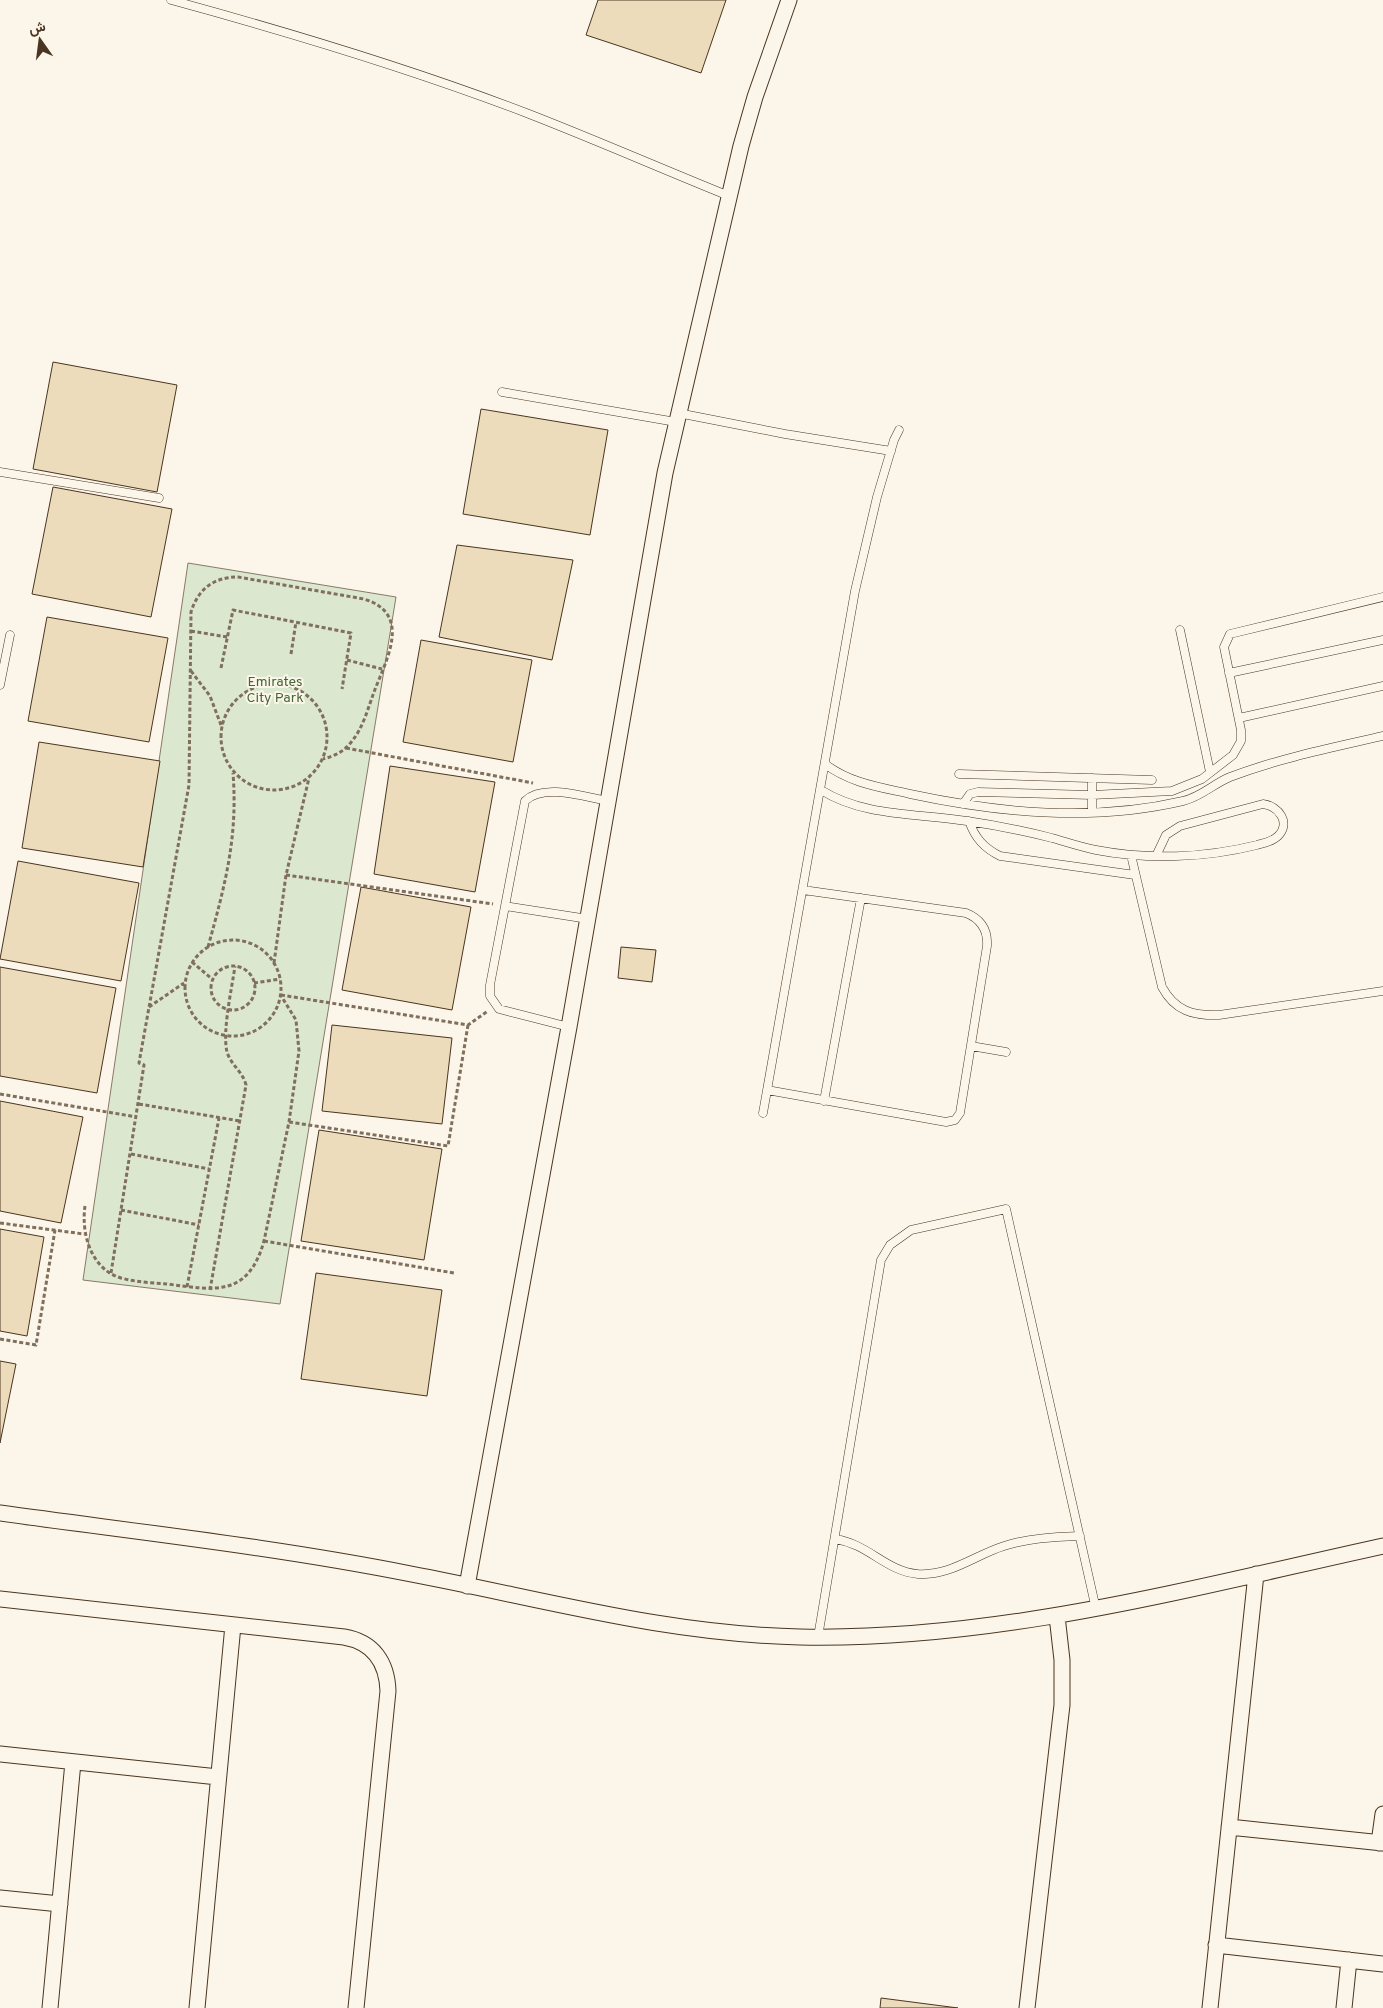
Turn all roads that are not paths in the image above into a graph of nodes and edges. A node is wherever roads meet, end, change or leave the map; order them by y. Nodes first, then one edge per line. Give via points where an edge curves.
1 (171, 0) edge
2 (790, 0) edge
3 (728, 196) junction
4 (502, 392) dead end
5 (677, 418) junction
6 (899, 430) dead end
7 (891, 450) junction
8 (0, 472) edge
9 (159, 498) dead end
10 (1383, 597) edge
11 (1180, 630) dead end
12 (10, 635) dead end
13 (1383, 640) edge
14 (1229, 673) junction
15 (0, 686) edge
16 (1383, 686) edge
17 (1239, 718) junction
18 (1383, 736) edge
19 (825, 764) junction
20 (1210, 772) junction
21 (959, 774) dead end
22 (1092, 778) junction
23 (1152, 780) dead end
24 (820, 790) junction
25 (1017, 794) junction
26 (1092, 795) junction
27 (608, 801) junction
28 (945, 801) junction
29 (963, 804) junction
30 (1016, 809) junction
31 (1092, 813) junction
32 (944, 817) junction
33 (969, 821) junction
34 (1131, 855) junction
35 (1156, 856) junction
36 (1135, 875) junction
37 (803, 890) junction
38 (861, 898) junction
39 (505, 906) junction
40 (588, 919) junction
41 (1383, 991) edge
42 (570, 1027) junction
43 (971, 1046) junction
44 (1006, 1052) dead end
45 (767, 1090) junction
46 (824, 1101) junction
47 (763, 1113) dead end
48 (0, 1513) edge
49 (1080, 1536) junction
50 (835, 1539) junction
51 (1383, 1546) edge
52 (1256, 1574) junction
53 (467, 1586) junction
54 (0, 1599) edge
55 (1096, 1609) junction
56 (1057, 1616) junction
57 (233, 1625) junction
58 (818, 1637) junction
59 (0, 1754) edge
60 (73, 1762) junction
61 (218, 1778) junction
62 (1383, 1814) edge
63 (1229, 1827) junction
64 (1381, 1843) edge
65 (0, 1898) edge
66 (60, 1904) junction
67 (1216, 1945) junction
68 (1349, 1960) junction
69 (1383, 1964) edge
70 (50, 2008) edge
71 (197, 2008) edge
72 (356, 2008) edge
73 (1027, 2008) edge
74 (1210, 2008) edge
75 (1344, 2008) edge

1 - 3 lane via 314,41 454,87
2 - 3 street via 756,96
3 - 5 street
4 - 5 lane
5 - 7 lane
5 - 27 street
6 - 7 lane
7 - 19 lane via 855,591
8 - 9 lane
10 - 14 lane via 1234,632 1226,638 1224,647
11 - 20 lane
12 - 15 lane
13 - 14 lane
14 - 17 lane
16 - 17 lane
17 - 20 lane via 1242,736 1239,746 1233,756
18 - 31 lane via 1277,761 1230,778 1190,799 1150,808
19 - 24 lane
19 - 28 lane via 859,782
20 - 26 lane via 1192,784 1172,791
21 - 22 lane
22 - 23 lane
22 - 26 lane
24 - 32 lane via 867,810
24 - 37 lane
25 - 26 lane
25 - 29 lane via 974,792
25 - 30 lane
26 - 31 lane
27 - 39 lane via 546,791 530,796 522,807
27 - 40 street
28 - 29 lane
28 - 32 lane
29 - 30 lane
30 - 31 lane
32 - 33 lane
33 - 34 lane via 1094,850
33 - 36 lane via 984,846 1000,856
34 - 35 lane
34 - 36 lane
35 - 35 lane via 1208,854 1268,842 1282,830 1282,818 1275,808 1263,804 1180,826 1172,829 1161,841
36 - 41 lane via 1162,988 1172,1003 1189,1013 1219,1015
37 - 38 lane
37 - 45 lane
38 - 43 lane via 966,914 983,925 987,939
38 - 46 lane
39 - 40 lane
39 - 42 lane via 489,990 495,1006 505,1012
40 - 42 street
42 - 53 street
43 - 44 lane
43 - 46 lane via 960,1113 950,1122
45 - 46 lane
45 - 47 lane
48 - 53 street via 293,1553
49 - 50 lane via 1018,1542 992,1550 948,1571 927,1574 895,1568 862,1546
49 - 50 lane via 1006,1208 911,1230 896,1239 885,1252 879,1269
49 - 55 lane
50 - 58 lane
51 - 52 street
52 - 55 street
52 - 63 street
53 - 58 street via 653,1624 749,1635
54 - 57 street
55 - 56 street
56 - 58 street via 928,1632
56 - 73 street via 1062,1660 1062,1705
57 - 61 street
57 - 72 street via 352,1638 374,1652 387,1674 388,1691
59 - 60 street
60 - 61 street
60 - 66 street
61 - 71 street
62 - 64 street
63 - 64 street
63 - 67 street
65 - 66 street
66 - 70 street
67 - 68 street
67 - 74 street
68 - 69 street
68 - 75 street

